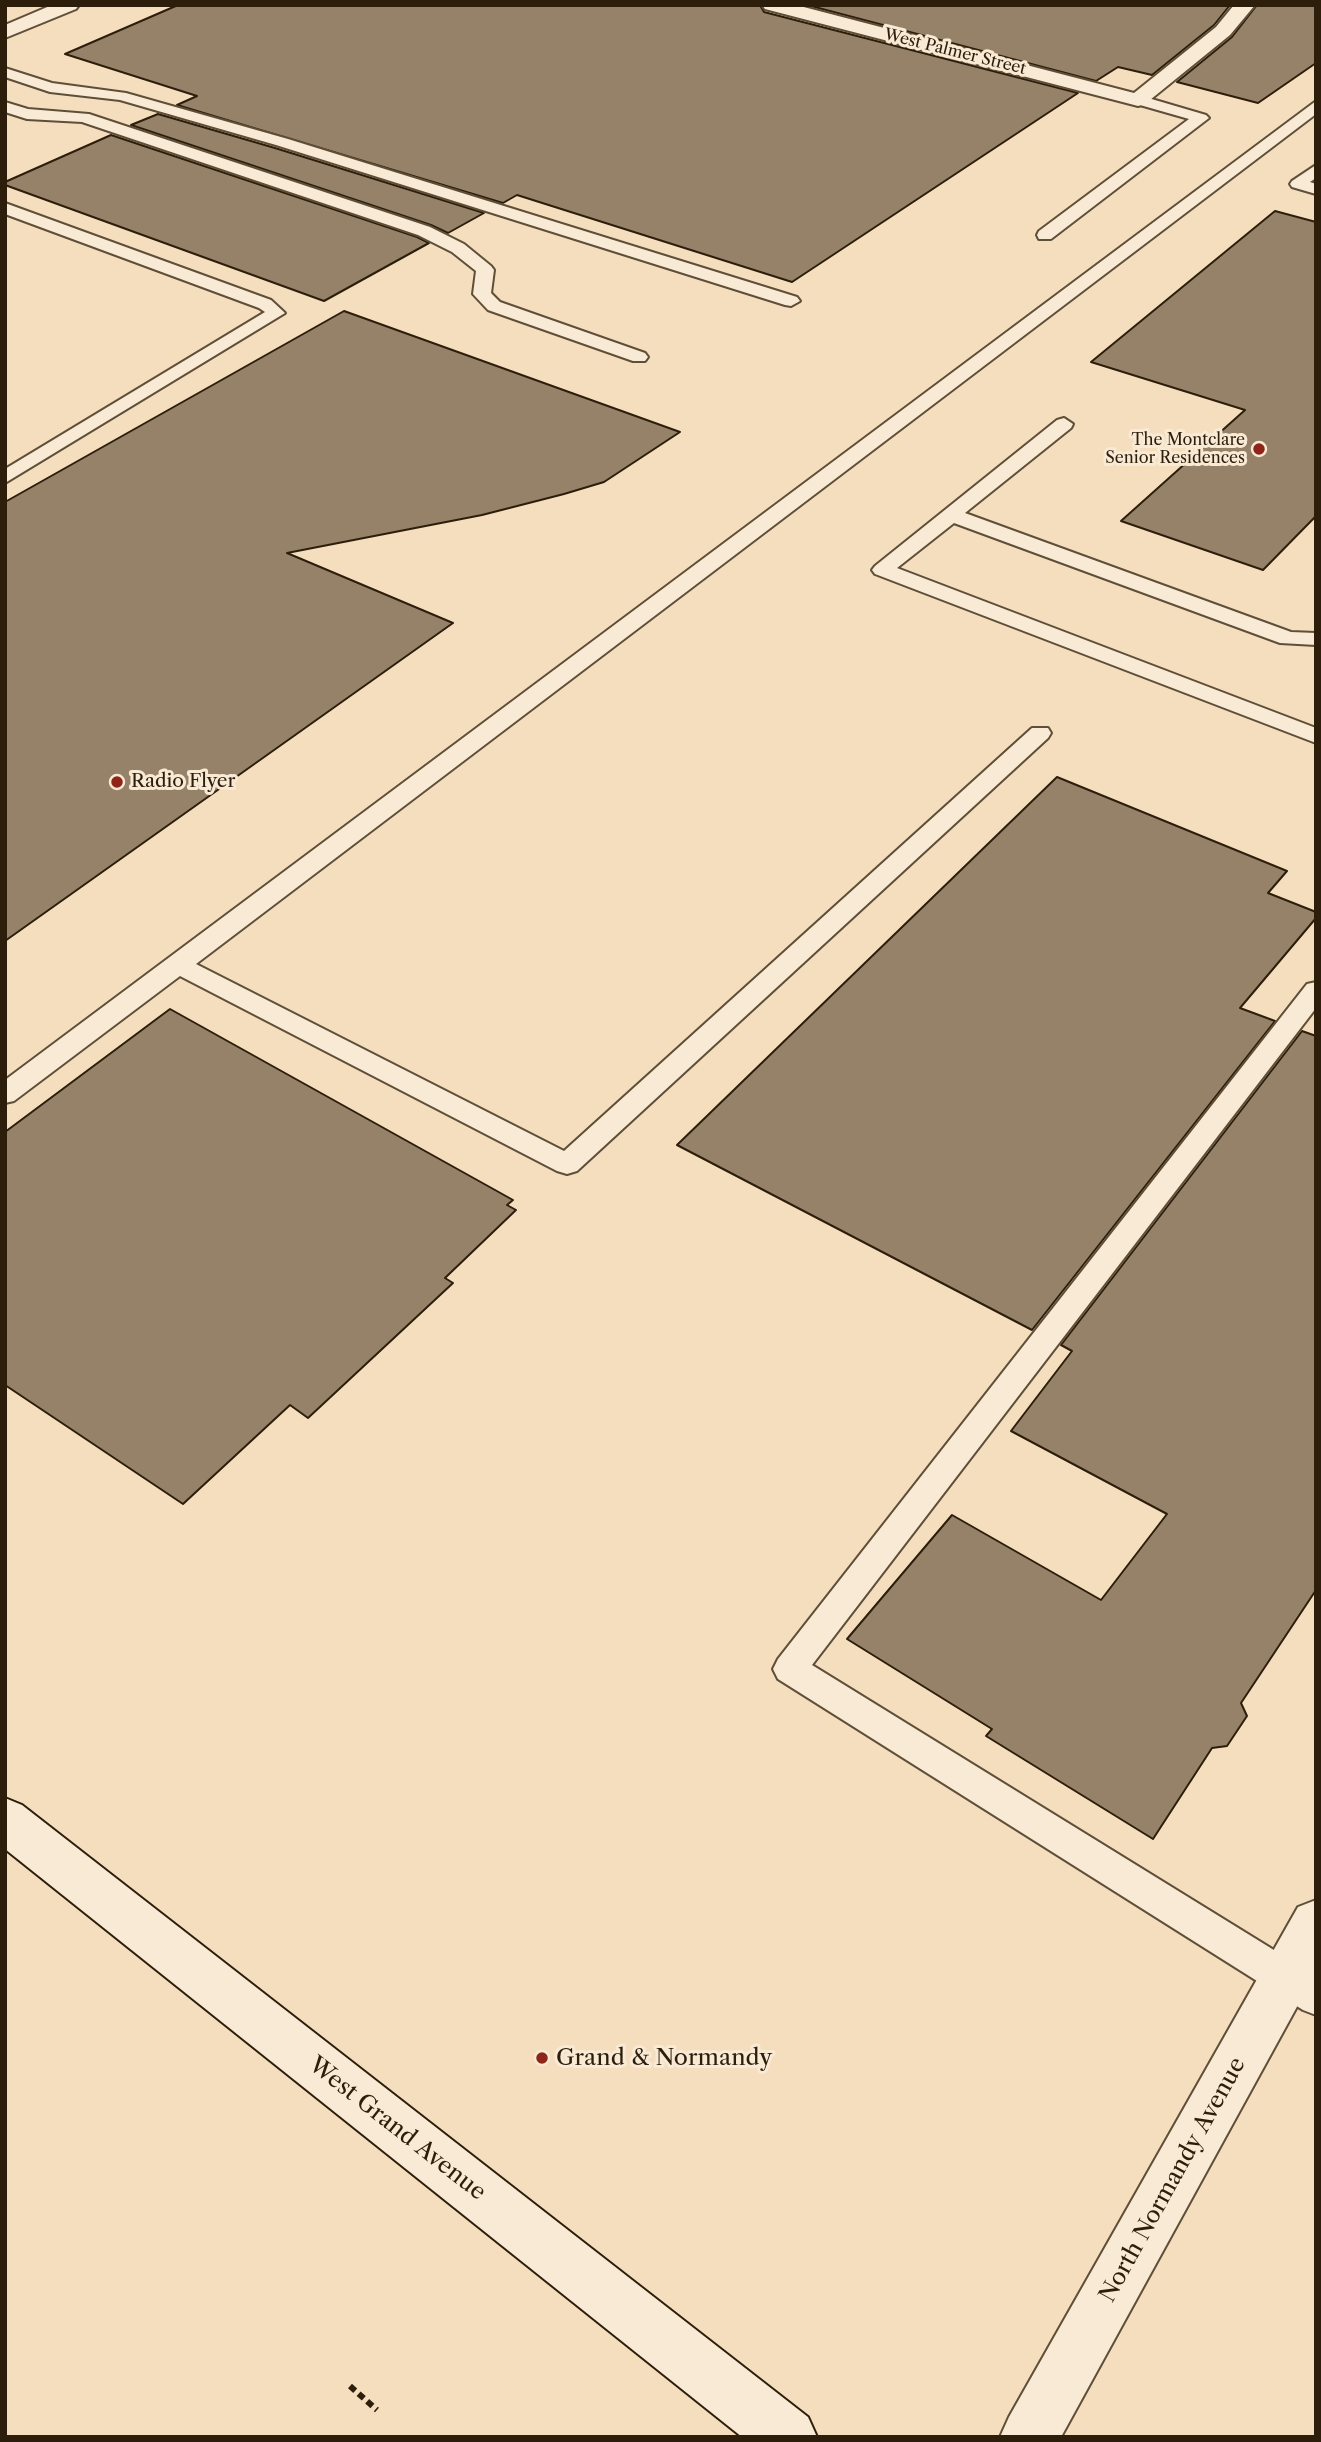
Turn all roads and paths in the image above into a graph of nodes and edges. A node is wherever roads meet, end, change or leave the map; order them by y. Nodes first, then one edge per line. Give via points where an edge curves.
1 (69, 5) edge
2 (772, 5) edge
3 (1245, 5) edge
4 (5, 32) edge
5 (5, 72) edge
6 (1138, 100) junction
7 (1316, 106) edge
8 (5, 107) edge
9 (1316, 170) edge
10 (1316, 189) edge
11 (5, 208) edge
12 (1045, 235) dead end
13 (791, 301) dead end
14 (639, 356) dead end
15 (1064, 424) dead end
16 (5, 477) edge
17 (951, 515) junction
18 (1316, 639) edge
19 (1040, 733) dead end
20 (1316, 736) edge
21 (178, 965) junction
22 (1316, 990) edge
23 (5, 1094) edge
24 (5, 1820) edge
25 (1316, 1923) edge
26 (1301, 1987) edge
27 (350, 2386) dead end
28 (377, 2410) dead end
29 (788, 2437) edge
30 (1029, 2437) edge

1 - 4 street
2 - 6 street, West Palmer Street
3 - 6 street via 1223,31
5 - 13 lane via 50,88 121,96 282,142
6 - 12 lane via 1201,118
7 - 21 lane
8 - 14 lane via 27,114 84,117 424,231 458,248 485,270 482,294 494,306
9 - 10 lane via 1298,184
11 - 16 lane via 265,304 276,313
15 - 17 lane
17 - 18 lane via 1288,638
17 - 20 lane via 882,570
19 - 21 lane via 567,1164
21 - 23 lane
22 - 26 lane via 790,1668
24 - 29 street, West Grand Avenue
25 - 26 street, North Normandy Avenue
26 - 30 street, North Normandy Avenue
27 - 28 path

